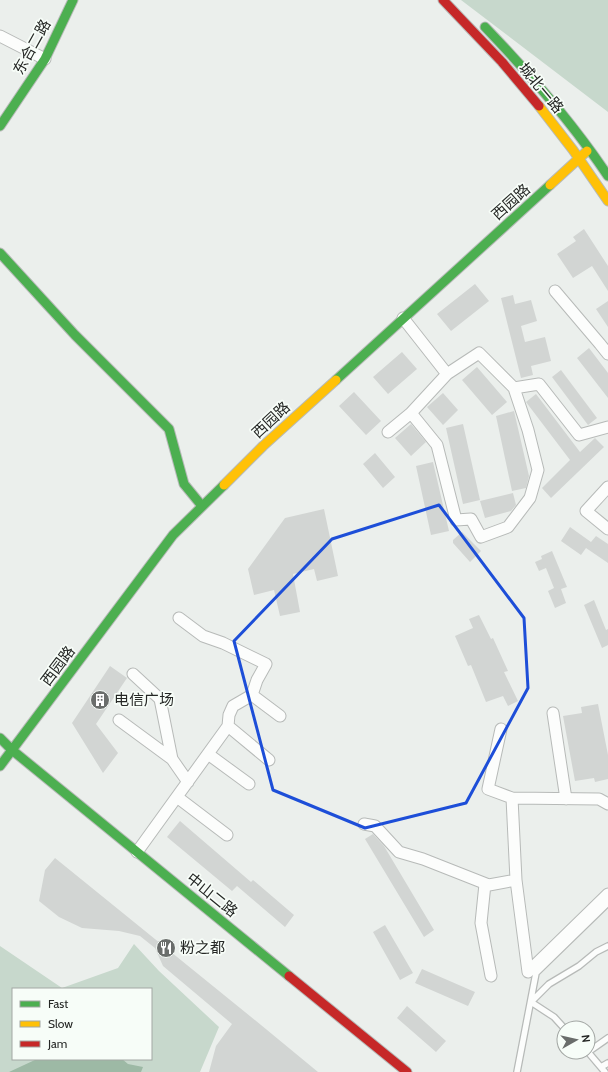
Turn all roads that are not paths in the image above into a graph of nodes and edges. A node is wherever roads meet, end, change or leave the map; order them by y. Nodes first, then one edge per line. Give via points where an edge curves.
1 (73, 0) edge
2 (443, 0) edge
3 (480, 21) dead end
4 (0, 36) edge
5 (45, 59) junction
6 (0, 126) edge
7 (590, 148) junction
8 (579, 158) junction
9 (608, 176) edge
10 (608, 201) edge
11 (0, 253) edge
12 (555, 291) dead end
13 (403, 318) junction
14 (608, 354) edge
15 (447, 374) junction
16 (514, 388) junction
17 (411, 413) junction
18 (608, 427) edge
19 (388, 432) dead end
20 (608, 487) edge
21 (202, 506) junction
22 (608, 528) edge
23 (179, 618) dead end
24 (132, 674) dead end
25 (252, 695) junction
26 (553, 713) dead end
27 (280, 716) dead end
28 (119, 720) dead end
29 (228, 726) junction
30 (502, 729) dead end
31 (0, 738) edge
32 (12, 750) junction
33 (208, 754) junction
34 (172, 760) junction
35 (269, 760) dead end
36 (0, 766) edge
37 (188, 782) junction
38 (249, 784) dead end
39 (177, 797) junction
40 (512, 798) junction
41 (566, 799) junction
42 (608, 804) edge
43 (364, 824) dead end
44 (227, 835) dead end
45 (137, 852) junction
46 (516, 880) junction
47 (485, 884) junction
48 (608, 894) edge
49 (608, 904) edge
50 (608, 946) edge
51 (491, 976) dead end
52 (531, 1002) junction
53 (557, 1020) edge
54 (608, 1038) edge
55 (608, 1062) edge
56 (601, 1067) junction
57 (407, 1072) edge
58 (517, 1072) edge
59 (605, 1072) edge

1 - 5 street, 东合二路
2 - 8 street, 城北一路 via 534,99
3 - 7 street, 城北一路 via 524,67
4 - 5 street
5 - 6 street, 东合二路
7 - 8 street, 西园路
7 - 9 street, 城北一路
8 - 10 street, 城北一路
8 - 13 street, 西园路
11 - 21 street via 75,335 169,429 184,484
12 - 14 street
13 - 15 street
13 - 21 street, 西园路 via 263,446
15 - 16 street via 479,353
15 - 17 street
16 - 17 street via 538,470 530,498 508,527 481,537 471,519 456,520 436,445
16 - 18 street via 538,384 580,435
17 - 19 street
20 - 22 street via 586,511
21 - 32 street, 西园路 via 173,535
23 - 25 street via 203,636 266,664
24 - 34 street via 160,699
25 - 27 street
25 - 29 street via 234,706 229,715
26 - 41 street
28 - 34 street
29 - 33 street
29 - 35 street
30 - 40 street via 488,789
31 - 32 street, 中山二路
32 - 36 street, 西园路
32 - 45 street, 中山二路
33 - 37 street
33 - 38 street
34 - 37 street
37 - 39 street
39 - 44 street
39 - 45 street
40 - 41 street
40 - 46 street
41 - 42 street via 599,799
43 - 47 street via 375,826 399,852
45 - 57 street, 中山二路
46 - 47 street
46 - 48 street via 528,972
47 - 51 street via 481,923
49 - 52 lane via 536,973
50 - 52 lane via 549,984
52 - 53 lane
52 - 58 lane
54 - 56 lane via 588,1052
55 - 56 lane
56 - 59 lane

